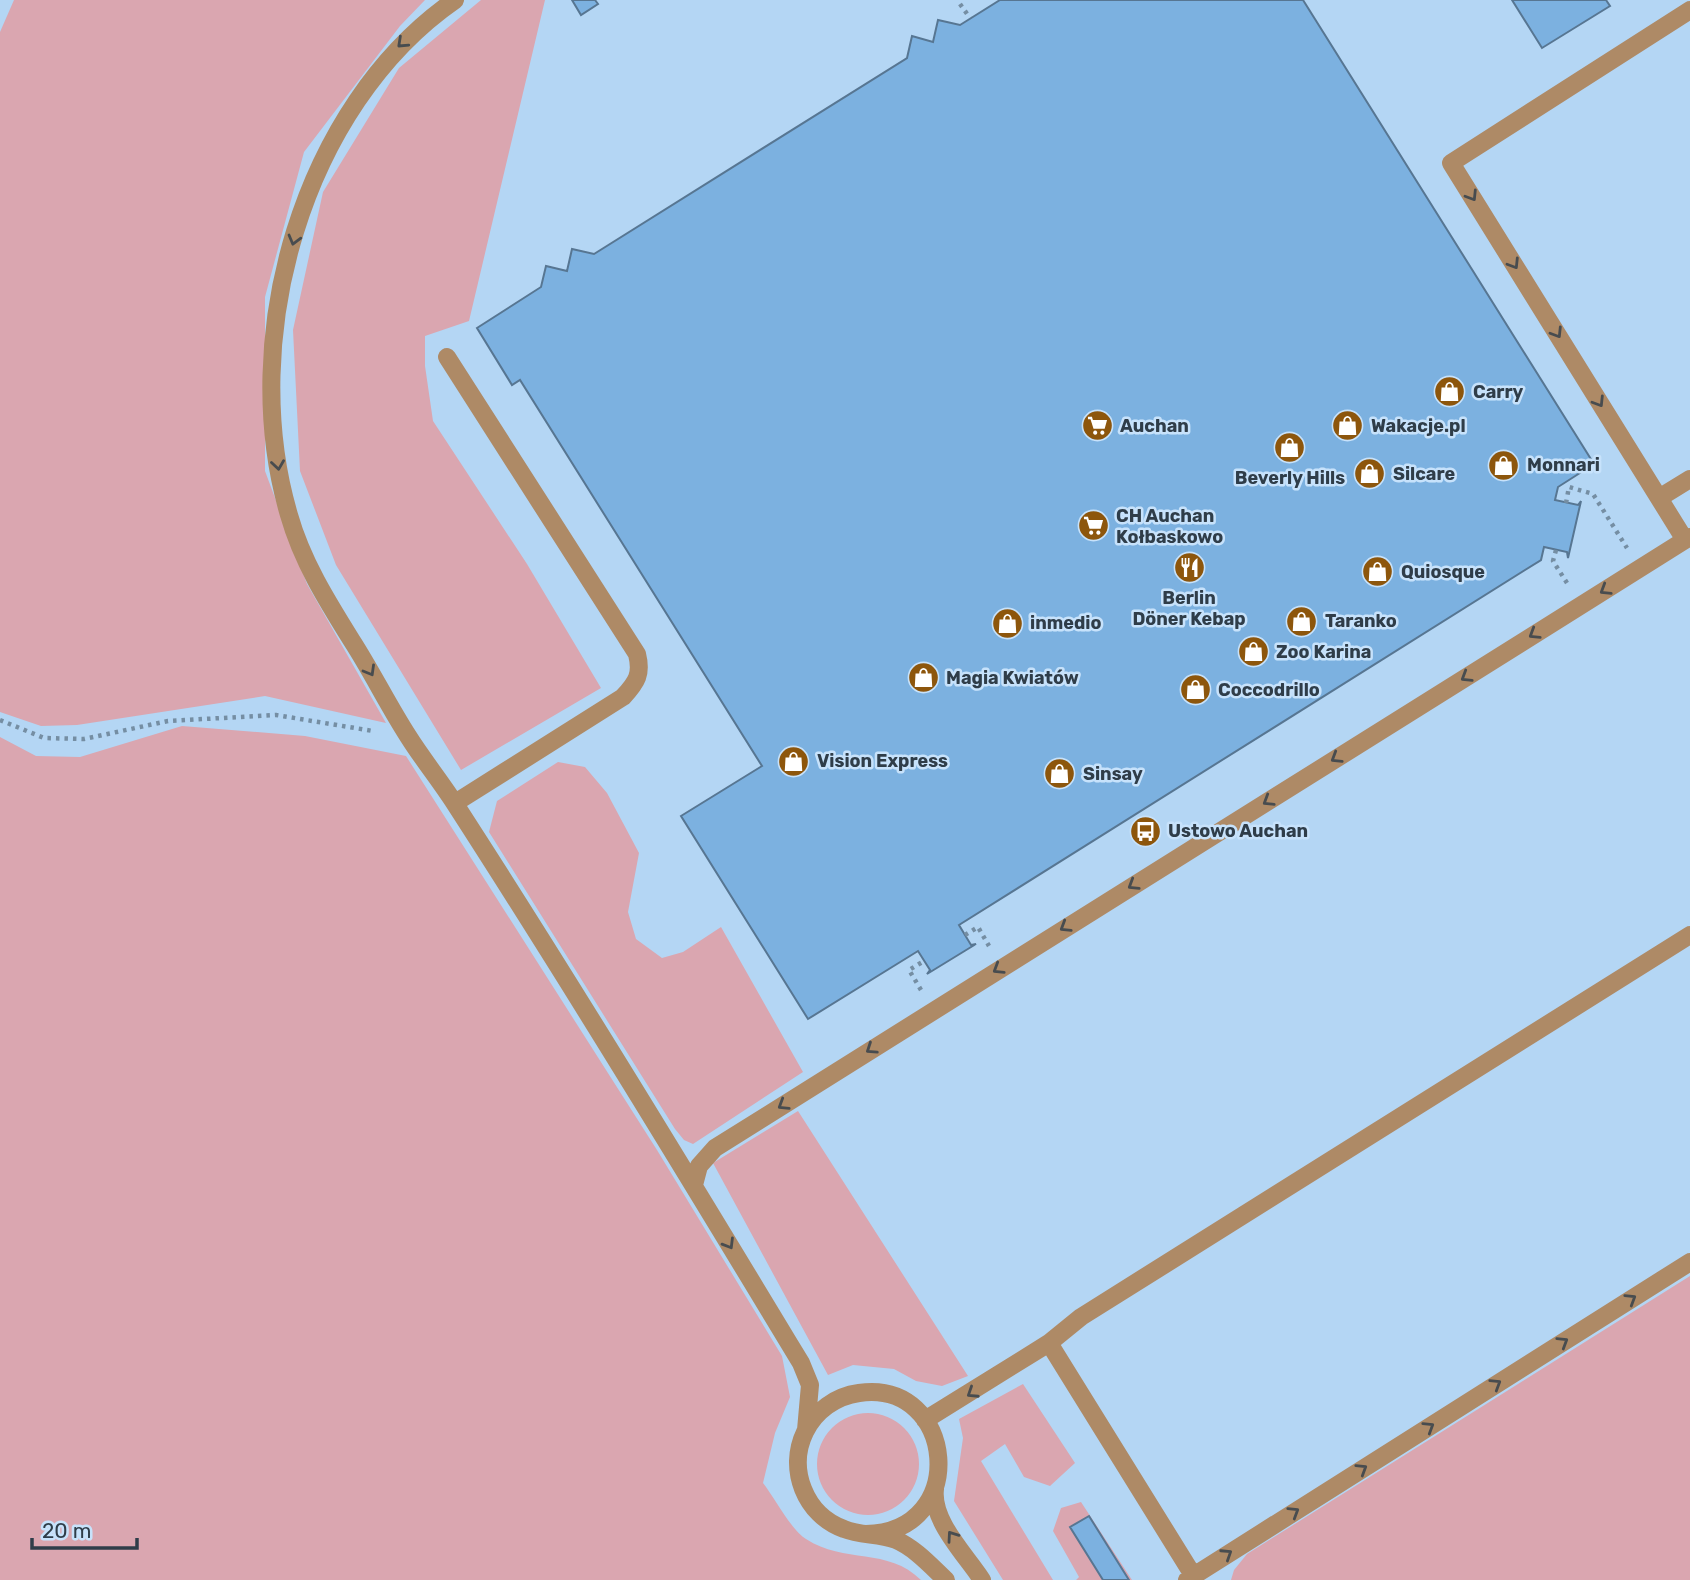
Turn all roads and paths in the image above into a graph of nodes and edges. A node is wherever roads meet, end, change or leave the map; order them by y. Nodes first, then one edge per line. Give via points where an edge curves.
1 (455, 0) edge
2 (960, 4) dead end
3 (1690, 10) edge
4 (970, 18) dead end
5 (447, 357) dead end
6 (1690, 479) edge
7 (1659, 498) junction
8 (1566, 503) dead end
9 (1687, 538) edge
10 (1556, 550) dead end
11 (1629, 550) dead end
12 (1569, 587) dead end
13 (0, 720) edge
14 (409, 737) junction
15 (455, 803) junction
16 (965, 935) dead end
17 (1690, 935) edge
18 (993, 952) dead end
19 (924, 961) dead end
20 (922, 991) dead end
21 (694, 1185) junction
22 (1690, 1262) edge
23 (1049, 1343) junction
24 (925, 1420) junction
25 (806, 1430) junction
26 (935, 1488) junction
27 (866, 1534) junction
28 (1192, 1579) edge
29 (946, 1580) edge
30 (982, 1580) edge

1 -> 14 lane via 396,48 337,130 298,226 278,309 273,360 272,422 289,516 315,581
2 - 4 path
3 -> 7 lane via 1451,163
5 - 15 lane via 636,654 641,670 623,697
6 - 7 lane
7 - 9 lane
8 - 11 path via 1569,487 1593,494
9 -> 21 lane via 715,1148 699,1166
10 - 12 path via 1553,561
13 - 14 path via 44,738 83,739 168,720 276,715
14 - 15 lane
15 - 21 lane
16 - 18 path via 978,927
17 - 23 lane via 1081,1317
19 - 20 path via 909,970
21 -> 25 lane via 808,1376
28 -> 22 lane
23 -> 24 lane
23 - 28 lane
24 - 25 lane via 898,1399 863,1392 830,1404
24 - 26 lane via 939,1453
25 - 27 lane via 798,1464 807,1499 832,1524
26 - 27 lane via 923,1508 905,1524
30 -> 26 lane via 940,1517 934,1503
27 - 29 lane via 897,1540

